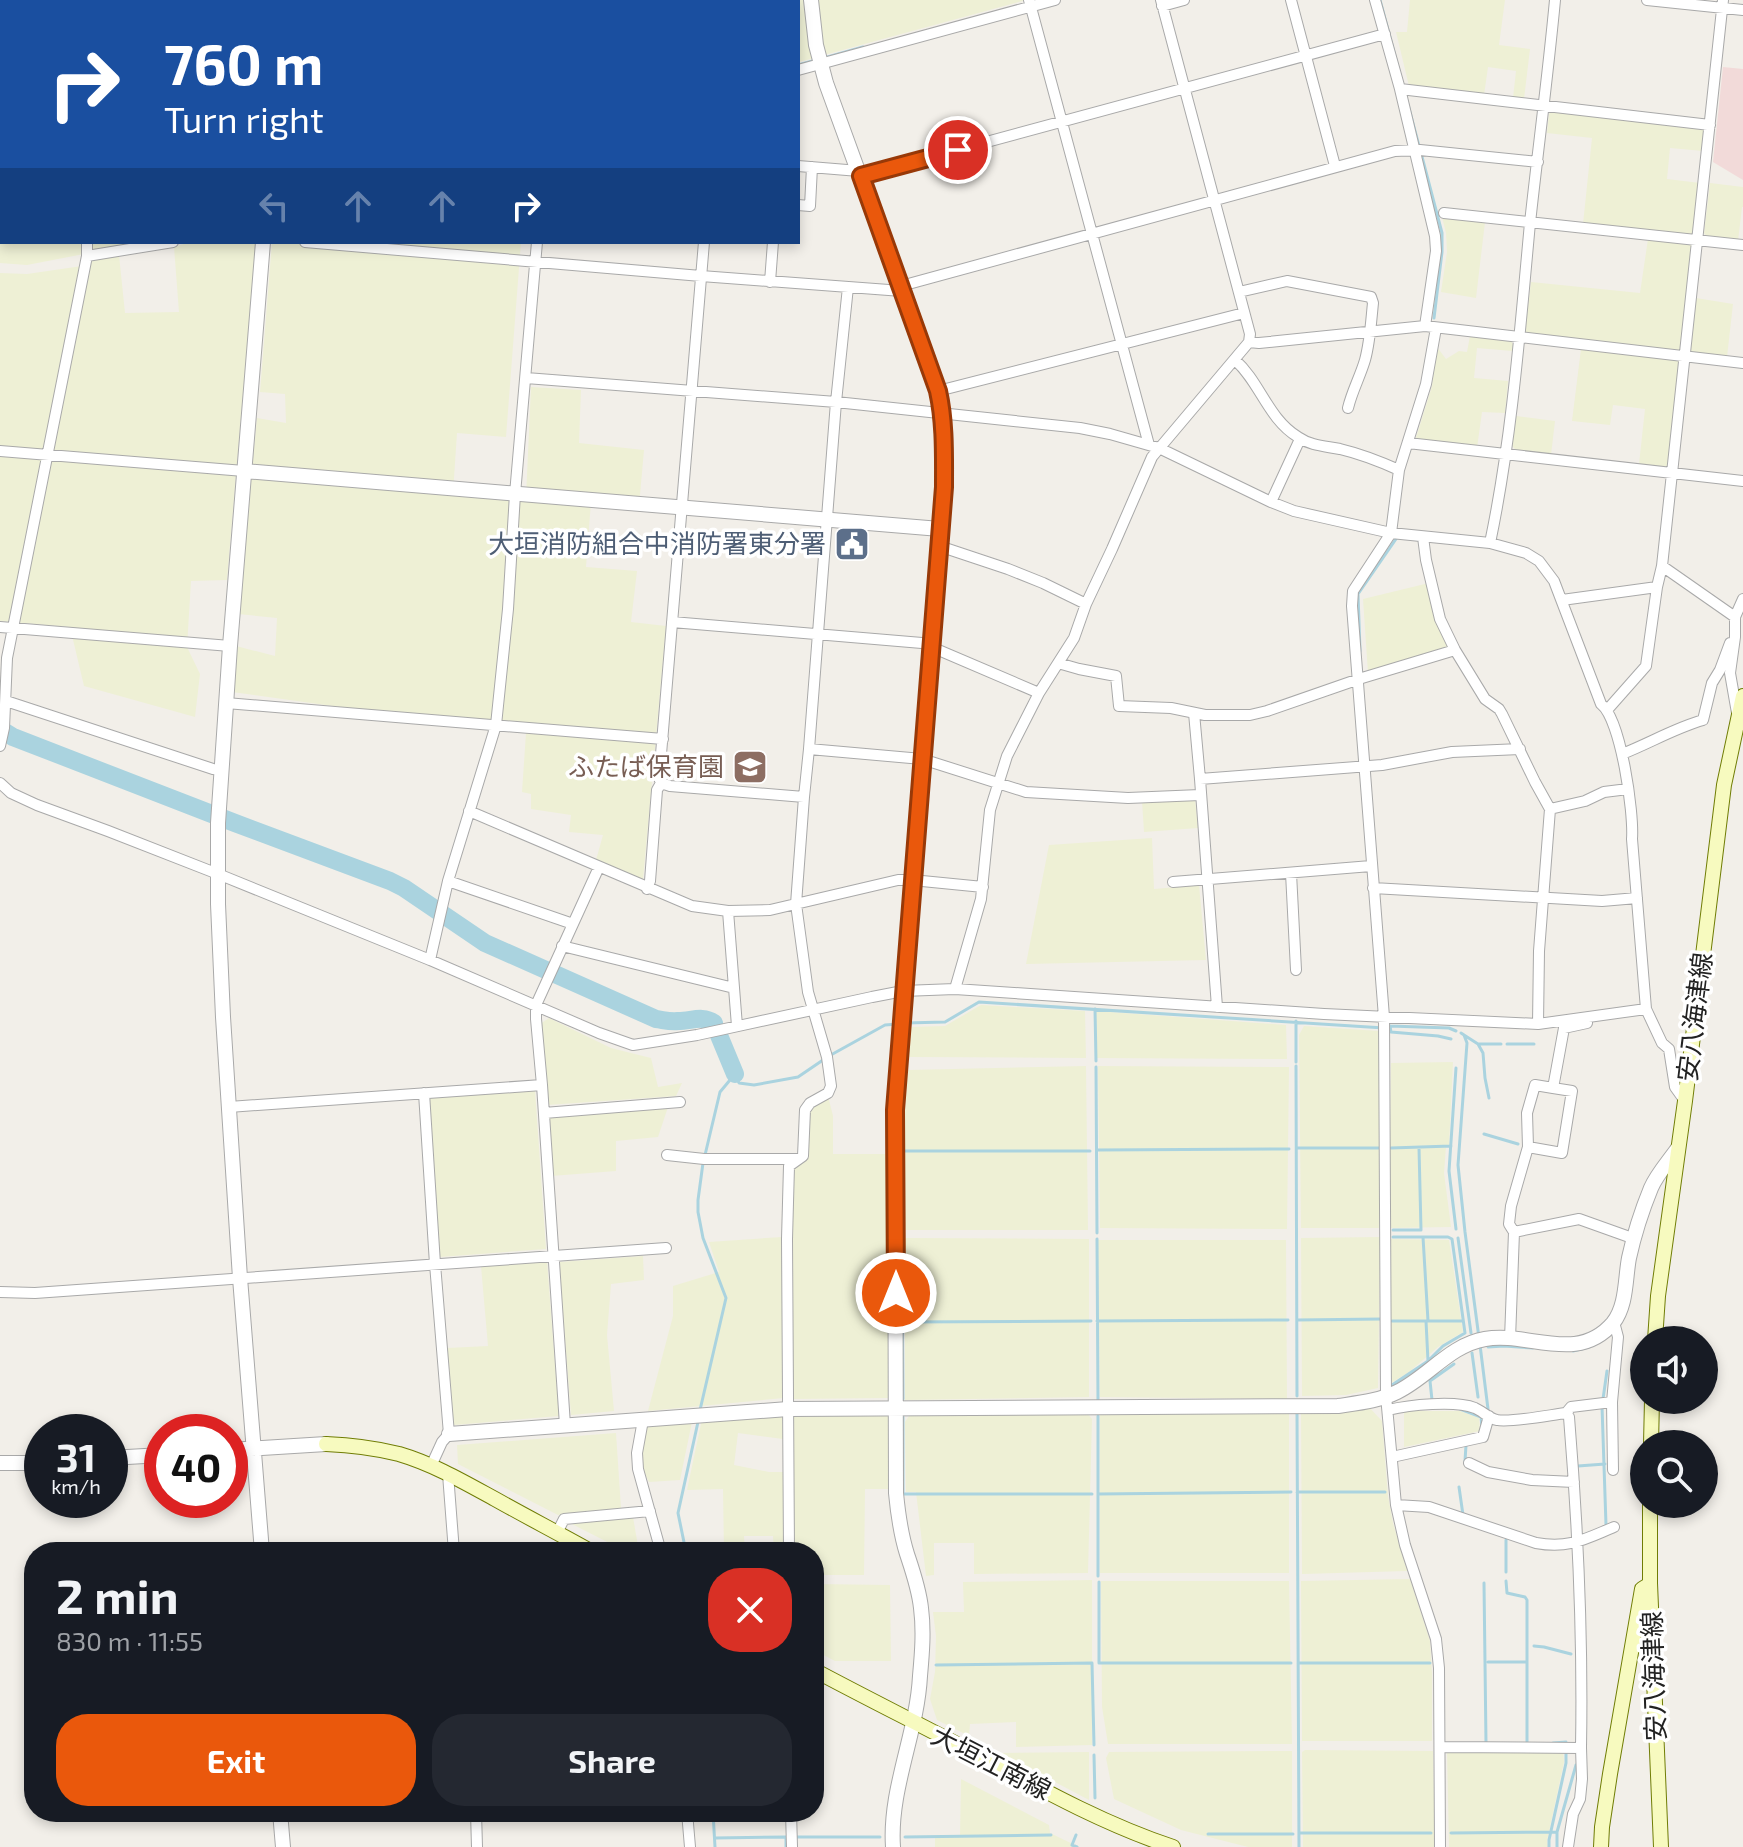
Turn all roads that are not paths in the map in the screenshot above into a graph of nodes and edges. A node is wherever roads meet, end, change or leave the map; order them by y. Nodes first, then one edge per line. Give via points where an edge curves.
1 (1055, 0) edge
2 (1184, 0) edge
3 (1291, 0) edge
4 (1375, 0) edge
5 (1555, 0) edge
6 (1647, 0) edge
7 (813, 1) edge
8 (1030, 2) edge
9 (1162, 3) edge
10 (1723, 4) edge
11 (1743, 10) edge
12 (1385, 34) junction
13 (1306, 56) junction
14 (820, 64) junction
15 (800, 69) edge
16 (1184, 89) junction
17 (1400, 89) junction
18 (1545, 104) junction
19 (1063, 122) junction
20 (1710, 125) junction
21 (1415, 149) junction
22 (1538, 162) junction
23 (800, 166) edge
24 (1335, 166) junction
25 (812, 167) junction
26 (860, 174) junction
27 (1214, 199) junction
28 (800, 205) edge
29 (1444, 213) dead end
30 (1531, 223) junction
31 (1092, 233) junction
32 (1698, 240) junction
33 (87, 244) edge
34 (161, 244) edge
35 (263, 244) edge
36 (328, 244) edge
37 (537, 244) edge
38 (704, 244) edge
39 (773, 244) edge
40 (1743, 245) edge
41 (87, 256) junction
42 (536, 262) junction
43 (701, 276) junction
44 (770, 282) junction
45 (848, 287) junction
46 (902, 288) junction
47 (1239, 292) junction
48 (1244, 313) junction
49 (1430, 327) junction
50 (1370, 331) junction
51 (1519, 338) junction
52 (1249, 342) junction
53 (1123, 344) junction
54 (1685, 356) junction
55 (1235, 360) junction
56 (1743, 363) edge
57 (526, 378) junction
58 (690, 391) junction
59 (938, 391) junction
60 (836, 402) junction
61 (1348, 408) dead end
62 (942, 412) junction
63 (1300, 439) junction
64 (1408, 443) junction
65 (1154, 446) junction
66 (0, 451) edge
67 (1505, 454) junction
68 (49, 455) junction
69 (1399, 470) junction
70 (244, 471) junction
71 (1672, 473) junction
72 (1743, 481) edge
73 (515, 494) junction
74 (1271, 502) junction
75 (681, 508) junction
76 (827, 519) junction
77 (940, 529) junction
78 (1391, 533) junction
79 (1423, 537) junction
80 (1490, 543) junction
81 (939, 546) junction
82 (1662, 566) junction
83 (1657, 587) junction
84 (1743, 599) edge
85 (1562, 600) junction
86 (1086, 604) junction
87 (672, 622) junction
88 (1735, 623) junction
89 (0, 627) edge
90 (13, 628) junction
91 (818, 635) junction
92 (230, 646) junction
93 (931, 647) junction
94 (1455, 650) junction
95 (1058, 663) junction
96 (1357, 679) junction
97 (1039, 693) junction
98 (1743, 696) edge
99 (6, 701) junction
100 (226, 703) junction
101 (1608, 709) junction
102 (1194, 713) junction
103 (1738, 717) junction
104 (496, 725) junction
105 (663, 739) junction
106 (1, 744) edge
107 (809, 749) junction
108 (1520, 749) junction
109 (1622, 754) junction
110 (922, 759) junction
111 (1363, 766) junction
112 (221, 770) junction
113 (1200, 779) junction
114 (0, 783) edge
115 (661, 783) junction
116 (998, 783) junction
117 (1628, 789) junction
118 (1200, 795) junction
119 (804, 797) junction
120 (1550, 809) junction
121 (469, 811) junction
122 (1371, 866) junction
123 (599, 867) junction
124 (1291, 873) junction
125 (218, 874) junction
126 (1206, 879) junction
127 (912, 880) junction
128 (448, 881) junction
129 (1173, 882) dead end
130 (983, 887) junction
131 (1373, 888) junction
132 (647, 889) junction
133 (1542, 898) junction
134 (1637, 898) junction
135 (796, 904) junction
136 (728, 911) junction
137 (573, 924) junction
138 (562, 946) junction
139 (430, 960) junction
140 (1296, 970) dead end
141 (734, 988) junction
142 (955, 989) junction
143 (903, 991) junction
144 (536, 1005) junction
145 (1217, 1007) junction
146 (1646, 1009) junction
147 (812, 1010) junction
148 (1593, 1016) junction
149 (1384, 1017) junction
150 (1538, 1024) junction
151 (737, 1026) junction
152 (542, 1085) junction
153 (1553, 1088) junction
154 (424, 1093) junction
155 (1685, 1101) junction
156 (680, 1102) dead end
157 (229, 1107) junction
158 (544, 1113) junction
159 (1528, 1147) junction
160 (1678, 1148) junction
161 (667, 1155) dead end
162 (798, 1159) junction
163 (1514, 1232) junction
164 (1635, 1239) junction
165 (666, 1248) dead end
166 (553, 1256) junction
167 (435, 1264) junction
168 (240, 1278) junction
169 (0, 1292) edge
170 (1614, 1322) junction
171 (1656, 1326) edge
172 (1510, 1339) junction
173 (1612, 1402) junction
174 (1387, 1403) junction
175 (897, 1408) junction
176 (788, 1409) junction
177 (1566, 1413) junction
178 (1489, 1416) junction
179 (643, 1420) junction
180 (565, 1425) junction
181 (449, 1434) junction
182 (326, 1444) joint
183 (248, 1448) edge
184 (254, 1448) junction
185 (1392, 1457) junction
186 (0, 1463) edge
187 (24, 1463) edge
188 (1469, 1463) dead end
189 (431, 1466) junction
190 (1613, 1470) dead end
191 (448, 1474) junction
192 (1574, 1482) junction
193 (1396, 1505) junction
194 (650, 1511) junction
195 (1650, 1518) edge
196 (1614, 1527) dead end
197 (557, 1533) junction
198 (261, 1542) edge
199 (453, 1542) edge
200 (574, 1542) edge
201 (658, 1542) edge
202 (789, 1542) edge
203 (1577, 1543) junction
204 (1650, 1583) junction
205 (824, 1675) edge
206 (914, 1723) junction
207 (1440, 1747) junction
208 (1581, 1748) junction
209 (281, 1822) edge
210 (476, 1822) edge
211 (688, 1822) edge
212 (791, 1822) edge
213 (283, 1847) edge
214 (477, 1847) edge
215 (690, 1847) edge
216 (792, 1847) edge
217 (893, 1847) edge
218 (1173, 1847) edge
219 (1440, 1847) edge
220 (1568, 1847) edge
221 (1601, 1847) edge
222 (1661, 1847) edge

1 - 8 street
2 - 9 street
3 - 13 street
4 - 12 street
5 - 18 street
6 - 10 street
7 - 14 street
8 - 14 street
8 - 19 street
9 - 16 street
10 - 11 street
10 - 20 street
12 - 13 street
12 - 17 street
13 - 16 street
13 - 24 street
14 - 15 street
14 - 26 street
16 - 19 street
16 - 27 street
17 - 18 street
17 - 21 street
18 - 20 street
18 - 22 street
19 - 26 street
19 - 31 street
20 - 32 street
21 - 22 street
21 - 24 street
21 - 49 street via 1435,236
22 - 30 street
23 - 25 street
24 - 27 street
25 - 26 street
25 - 28 street via 810,206
26 - 46 street
27 - 31 street
27 - 47 street
29 - 30 street
30 - 32 street
30 - 51 street
31 - 46 street
31 - 53 street
32 - 40 street
32 - 54 street
33 - 41 street
34 - 41 street
35 - 70 street
36 - 42 street
37 - 42 street
38 - 43 street
39 - 44 street
41 - 68 street
42 - 43 street
42 - 57 street
43 - 44 street
43 - 58 street
44 - 45 street
45 - 46 street
45 - 60 street
46 - 59 street
47 - 48 street
47 - 50 street via 1287,281 1364,294 1373,303
48 - 52 street
48 - 53 street
49 - 50 street
49 - 51 street
49 - 64 street via 1426,384
50 - 52 street
50 - 61 street
51 - 54 street
51 - 67 street
52 - 55 street
53 - 59 street
53 - 65 street
54 - 56 street
54 - 71 street
55 - 63 street via 1274,415
55 - 65 street
57 - 58 street
57 - 73 street
58 - 60 street
58 - 75 street
59 - 62 street
60 - 62 street
60 - 76 street
62 - 65 street via 1080,428
62 - 77 street
63 - 69 street via 1372,457
63 - 74 street
64 - 67 street
64 - 69 street
65 - 74 street
65 - 86 street
66 - 68 street
67 - 71 street
67 - 80 street
68 - 70 street
68 - 90 street
69 - 78 street
70 - 73 street
70 - 92 street
71 - 72 street
71 - 82 street
73 - 75 street
73 - 104 street
74 - 78 street
75 - 76 street
75 - 87 street
76 - 77 street
76 - 91 street
77 - 81 street
78 - 79 street
78 - 96 street via 1353,591
79 - 80 street
79 - 94 street via 1440,619
80 - 85 street via 1539,561
81 - 86 street
81 - 93 street
82 - 83 street
82 - 88 street
83 - 85 street
83 - 101 street via 1646,666
84 - 88 street
85 - 101 street via 1601,704
86 - 95 street
87 - 91 street
87 - 105 street
88 - 103 street via 1730,673
88 - 109 street via 1703,720
89 - 90 street
90 - 92 street
90 - 99 street
91 - 93 street
91 - 107 street
92 - 100 street
93 - 97 street
93 - 110 street
94 - 96 street
94 - 108 street via 1485,699 1499,709
95 - 97 street
95 - 102 street via 1116,676 1119,706
96 - 102 street via 1250,715
96 - 111 street
97 - 116 street
98 - 103 main road, 安八海津線
99 - 106 street
99 - 112 street
100 - 104 street
100 - 112 street
101 - 109 street
102 - 113 street
103 - 155 main road, 安八海津線 via 1724,785
104 - 105 street
104 - 121 street
105 - 115 street
107 - 110 street
107 - 119 street
108 - 111 street via 1452,752
108 - 120 street
109 - 117 street
110 - 116 street
110 - 127 street
111 - 113 street
111 - 122 street
112 - 125 street
113 - 118 street
114 - 125 street via 37,805
115 - 119 street
115 - 132 street
116 - 118 street via 1026,792 1104,798
116 - 130 street via 990,810
117 - 120 street
117 - 134 street
118 - 126 street
119 - 135 street
120 - 133 street
121 - 123 street
121 - 128 street
122 - 124 street
122 - 131 street
123 - 132 street
123 - 137 street
124 - 126 street
124 - 140 street
125 - 139 street
125 - 157 street
126 - 129 street
126 - 145 street
127 - 130 street
127 - 135 street
127 - 143 street
128 - 137 street
128 - 139 street
130 - 142 street
131 - 133 street
131 - 149 street
132 - 136 street via 692,906
133 - 134 street
133 - 150 street
134 - 146 street
135 - 136 street
135 - 147 street
136 - 141 street
137 - 138 street
138 - 141 street
138 - 144 street
139 - 144 street
141 - 151 street
142 - 143 street
142 - 145 street
143 - 147 street
143 - 175 street via 895,1110
144 - 151 street via 633,1045
144 - 152 street
145 - 149 street
146 - 148 street
146 - 155 street via 1669,1049 1675,1087
147 - 151 street
147 - 162 street via 831,1086 805,1110 803,1156
148 - 150 street
148 - 153 street via 1590,1023 1564,1028
149 - 150 street
149 - 174 street
152 - 154 street
152 - 158 street
153 - 159 street via 1535,1085 1527,1113
153 - 159 street via 1572,1091 1562,1153
154 - 157 street
154 - 167 street
155 - 160 main road, 安八海津線
156 - 158 street
157 - 168 street
158 - 166 street
159 - 163 street via 1511,1206 1509,1224
160 - 164 street via 1652,1186
160 - 171 main road, 安八海津線
161 - 162 street
162 - 176 street via 789,1166
163 - 164 street via 1579,1219
163 - 172 street
164 - 170 street
165 - 166 street
166 - 167 street
166 - 180 street
167 - 168 street
167 - 181 street
168 - 169 street
168 - 184 street
170 - 172 street via 1580,1343
170 - 173 street via 1618,1337
172 - 174 street via 1471,1342
173 - 177 street via 1571,1407
173 - 190 street
174 - 175 street
174 - 178 street via 1473,1407
174 - 185 street
175 - 176 street
175 - 206 street via 899,1522 916,1580 923,1635
176 - 179 street
176 - 202 street
177 - 178 street via 1510,1420
177 - 192 street
178 - 185 street via 1483,1437
179 - 180 street
179 - 194 street via 638,1469
180 - 181 street
181 - 189 street
182 - 184 street
182 - 189 main road via 379,1449
183 - 184 street
184 - 198 street
185 - 193 street
186 - 187 street
188 - 192 street via 1532,1480
189 - 191 main road
191 - 197 main road
191 - 199 street
192 - 203 street
193 - 203 street via 1429,1507 1536,1543
193 - 207 street via 1436,1639
194 - 197 street via 564,1519
194 - 201 street
195 - 204 main road, 安八海津線
196 - 203 street
197 - 200 main road
203 - 208 street
204 - 221 main road via 1642,1589
204 - 222 main road, 安八海津線
205 - 206 main road, 大垣江南線
206 - 217 street via 900,1775
206 - 218 main road, 大垣江南線 via 1032,1784
207 - 208 street
207 - 219 street
208 - 220 street via 1580,1799
209 - 213 street
210 - 214 street
211 - 215 street
212 - 216 street

